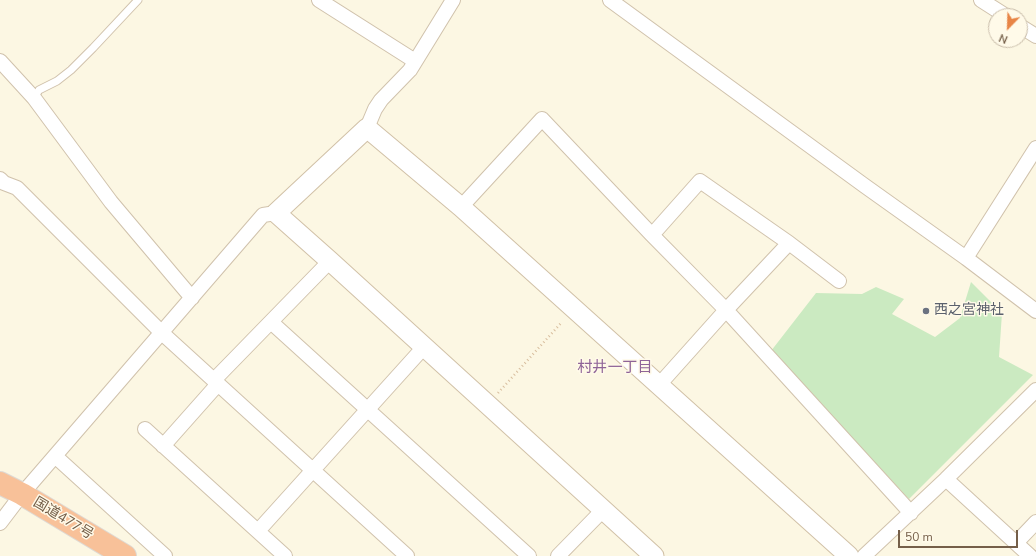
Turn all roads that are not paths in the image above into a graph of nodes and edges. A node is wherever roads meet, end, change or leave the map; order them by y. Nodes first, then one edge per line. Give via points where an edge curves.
1 (138, 0) edge
2 (319, 0) edge
3 (453, 0) edge
4 (610, 0) edge
5 (982, 0) edge
6 (994, 8) edge
7 (0, 61) edge
8 (415, 61) junction
9 (34, 98) junction
10 (367, 128) junction
11 (1036, 148) edge
12 (0, 179) edge
13 (461, 207) junction
14 (276, 213) junction
15 (652, 235) junction
16 (789, 243) junction
17 (966, 258) junction
18 (330, 261) junction
19 (839, 281) dead end
20 (192, 298) junction
21 (726, 310) junction
22 (1036, 311) edge
23 (271, 322) junction
24 (162, 333) junction
25 (424, 347) junction
26 (216, 382) junction
27 (658, 386) junction
28 (1036, 390) edge
29 (367, 410) junction
30 (145, 429) dead end
31 (163, 446) junction
32 (55, 456) junction
33 (313, 470) junction
34 (946, 479) junction
35 (0, 484) edge
36 (22, 494) junction
37 (603, 510) junction
38 (911, 513) junction
39 (1036, 522) edge
40 (0, 523) edge
41 (258, 531) junction
42 (1016, 543) junction
43 (125, 556) edge
44 (165, 556) edge
45 (285, 556) edge
46 (406, 556) edge
47 (529, 556) edge
48 (558, 556) edge
49 (654, 556) edge
50 (849, 556) edge
51 (864, 556) edge
52 (1030, 556) edge

1 - 9 lane via 71,70 39,90
2 - 8 street
3 - 8 street
4 - 17 street
5 - 6 street
7 - 9 street
8 - 10 street via 404,78 374,109
9 - 20 street via 111,202
10 - 13 street
10 - 14 street
11 - 17 street
12 - 24 street via 17,188
13 - 15 street via 542,119
13 - 27 street
14 - 18 street
14 - 20 street via 263,216
15 - 16 street via 700,181
15 - 21 street
16 - 19 street
16 - 21 street
17 - 22 street
18 - 23 street
18 - 25 street
20 - 24 street
21 - 27 street
21 - 38 street
23 - 26 street
23 - 29 street
24 - 26 street
24 - 32 street
25 - 29 street
25 - 37 street
26 - 31 street
26 - 33 street
27 - 50 street
28 - 34 street
29 - 33 street
29 - 47 street
30 - 31 street
31 - 41 street
32 - 36 street
32 - 44 street
33 - 41 street
33 - 46 street
34 - 38 street
34 - 42 street
35 - 36 highway, 国道477号
36 - 40 street
36 - 43 highway, 国道477号
37 - 48 street
37 - 49 street
38 - 51 street
39 - 42 street
41 - 45 street
42 - 52 street

